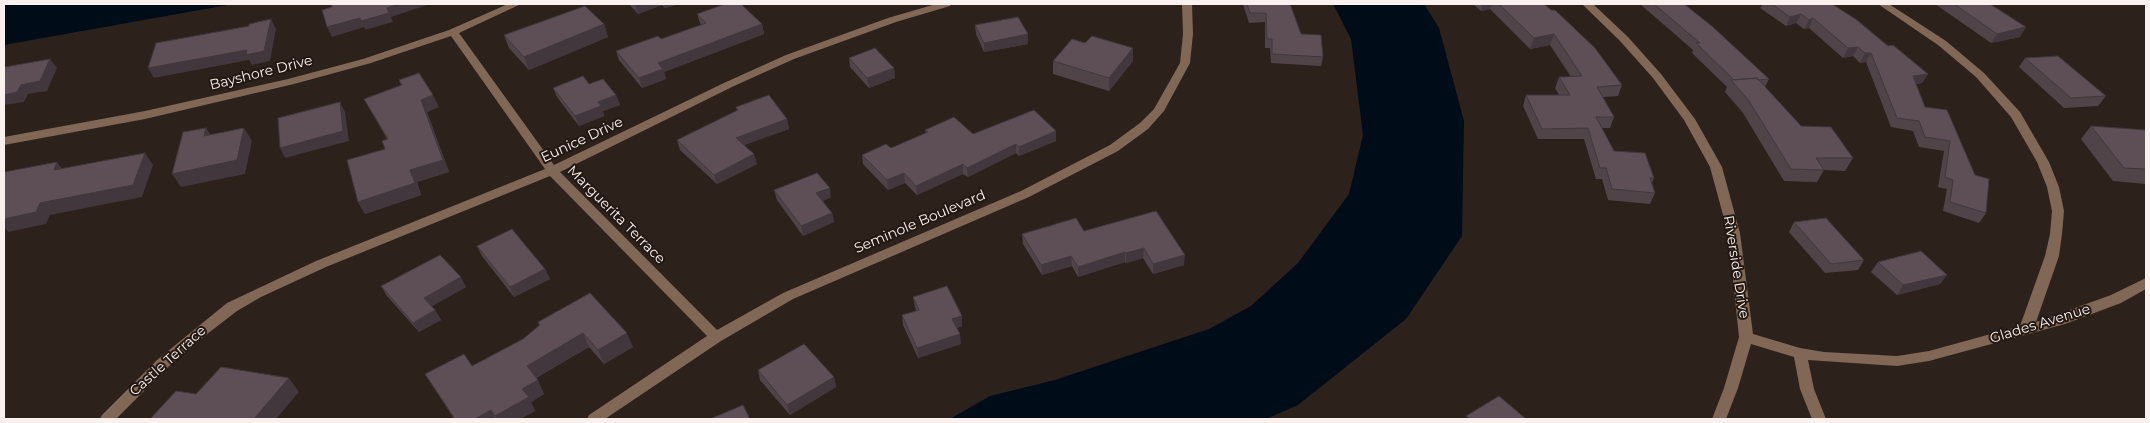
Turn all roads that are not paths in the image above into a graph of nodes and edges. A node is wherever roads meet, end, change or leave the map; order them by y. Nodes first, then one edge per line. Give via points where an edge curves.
1 (516, 4) edge
2 (946, 4) edge
3 (1187, 4) edge
4 (1587, 4) edge
5 (1883, 4) edge
6 (454, 32) junction
7 (4, 141) edge
8 (552, 171) junction
9 (2146, 283) edge
10 (232, 306) joint
11 (2026, 329) junction
12 (716, 337) junction
13 (1746, 337) junction
14 (1800, 353) junction
15 (1929, 356) joint
16 (107, 419) edge
17 (594, 419) edge
18 (1719, 419) edge
19 (1819, 419) edge

1 - 6 street, Bayshore Drive
2 - 8 street, Eunice Drive via 892,20 767,67
3 - 12 street, Seminole Boulevard via 1188,34 1184,63 1173,86 1158,111 1144,126 1114,148 1025,194 804,288
4 - 13 street, Riverside Drive via 1657,76 1689,120 1716,167 1734,234
5 - 11 street via 1936,38 1980,75 2016,115 2043,162 2058,211 2056,234 2052,256
6 - 7 street, Bayshore Drive via 290,82
6 - 8 street, Marguerita Terrace
8 - 10 street, Eunice Drive via 321,264
8 - 12 street, Marguerita Terrace
9 - 11 street, Glades Avenue via 2090,310
10 - 16 street, Castle Terrace via 162,364
11 - 15 street, Glades Avenue
12 - 17 street, Seminole Boulevard
13 - 14 street, Riverside Drive
13 - 18 street, Riverside Drive
14 - 15 street, Riverside Drive via 1897,361
14 - 19 street via 1807,389

